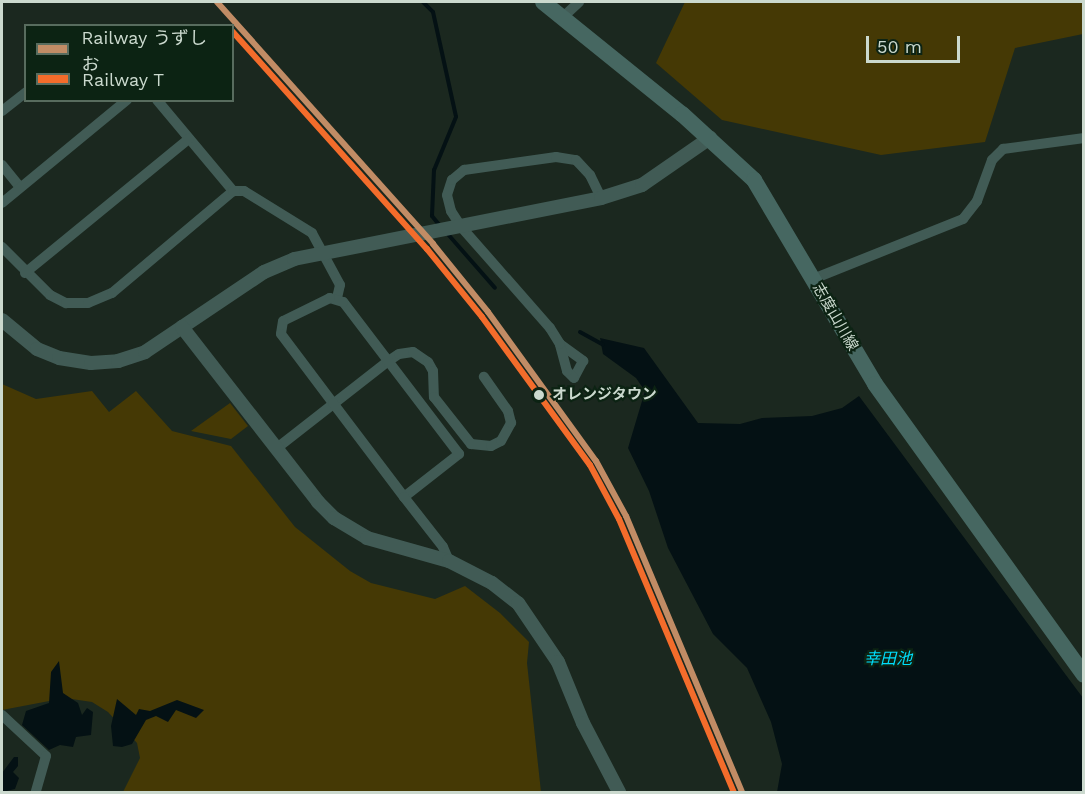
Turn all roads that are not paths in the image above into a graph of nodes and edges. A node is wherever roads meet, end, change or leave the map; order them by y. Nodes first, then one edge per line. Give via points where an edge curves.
1 (543, 2) edge
2 (579, 2) edge
3 (563, 17) junction
4 (24, 94) edge
5 (125, 102) edge
6 (159, 102) edge
7 (2, 111) edge
8 (710, 138) junction
9 (1083, 138) edge
10 (189, 139) junction
11 (2, 165) edge
12 (20, 187) junction
13 (233, 191) junction
14 (601, 198) junction
15 (2, 203) edge
16 (2, 247) edge
17 (25, 273) junction
18 (813, 279) junction
19 (337, 298) junction
20 (2, 320) edge
21 (182, 327) junction
22 (560, 344) dead end
23 (387, 362) junction
24 (484, 377) dead end
25 (333, 403) junction
26 (277, 448) junction
27 (404, 497) junction
28 (449, 561) junction
29 (1083, 675) edge
30 (2, 715) edge
31 (36, 792) edge
32 (619, 792) edge

1 - 3 main road, 志度山川線
2 - 3 street
3 - 8 main road, 志度山川線
4 - 7 street
5 - 12 street
6 - 10 street
8 - 14 street via 642,185
8 - 18 main road, 志度山川線 via 753,180
9 - 18 street via 1003,149 992,160 977,201 963,219
10 - 13 street
10 - 17 street
11 - 12 street
12 - 15 street
13 - 17 street via 112,293 88,303 66,303
13 - 19 street via 244,191 316,239 340,285
14 - 21 street via 294,259 264,272
14 - 22 street via 590,175 576,160 556,157 464,170 452,180 447,195 462,228
16 - 17 street
18 - 29 main road, 志度山川線 via 875,384
19 - 23 street
19 - 25 street via 283,321 281,334
20 - 21 street via 37,349 59,358 90,363 118,361 145,352
21 - 26 street
23 - 24 street via 412,352 428,362 433,371 434,397 471,444 479,447 501,441 510,423 508,411
23 - 25 street
23 - 27 street via 459,454
25 - 26 street
25 - 27 street
26 - 28 street via 318,502 351,531
27 - 28 street via 443,547
28 - 32 street via 492,583 518,603 541,633
30 - 31 street via 46,756

